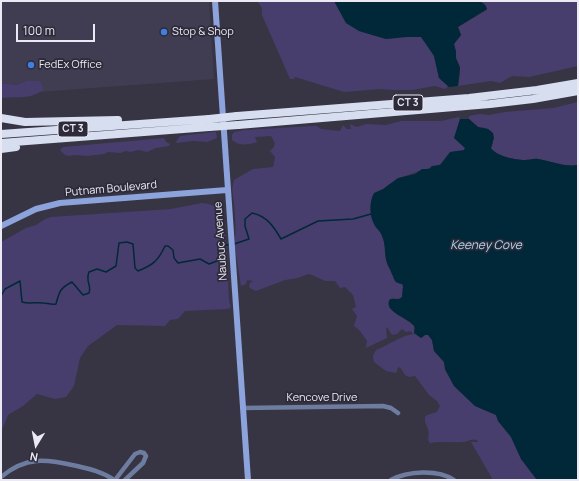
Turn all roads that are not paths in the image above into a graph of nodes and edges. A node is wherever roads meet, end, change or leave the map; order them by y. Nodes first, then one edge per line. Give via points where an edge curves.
1 (214, 1) edge
2 (578, 83) edge
3 (578, 91) edge
4 (1, 118) edge
5 (238, 120) junction
6 (145, 123) junction
7 (209, 123) junction
8 (1, 134) edge
9 (50, 139) junction
10 (1, 143) edge
11 (1, 149) edge
12 (227, 190) junction
13 (1, 226) edge
14 (243, 408) junction
15 (398, 413) dead end
16 (1, 477) edge
17 (115, 480) edge
18 (125, 480) edge
19 (248, 480) edge
20 (391, 480) edge
21 (454, 480) edge

1 - 12 main road, Naubuc Avenue
2 - 5 highway, CT 3 via 518,93
3 - 5 highway, CT 3 via 490,104
4 - 6 highway via 25,122 131,120
5 - 7 highway, CT 3, bridge
6 - 7 highway, CT 3
6 - 8 highway, CT 3
7 - 9 highway, CT 3
9 - 10 highway, CT 3
9 - 11 highway via 35,145
12 - 13 main road, Putnam Boulevard via 60,203 36,209
12 - 14 main road, Naubuc Avenue
14 - 15 street, Kencove Drive via 383,406
14 - 19 main road, Naubuc Avenue
16 - 17 street via 20,464 44,460 95,470
17 - 18 street via 135,454 144,453 144,462
20 - 21 street via 413,473 441,474

